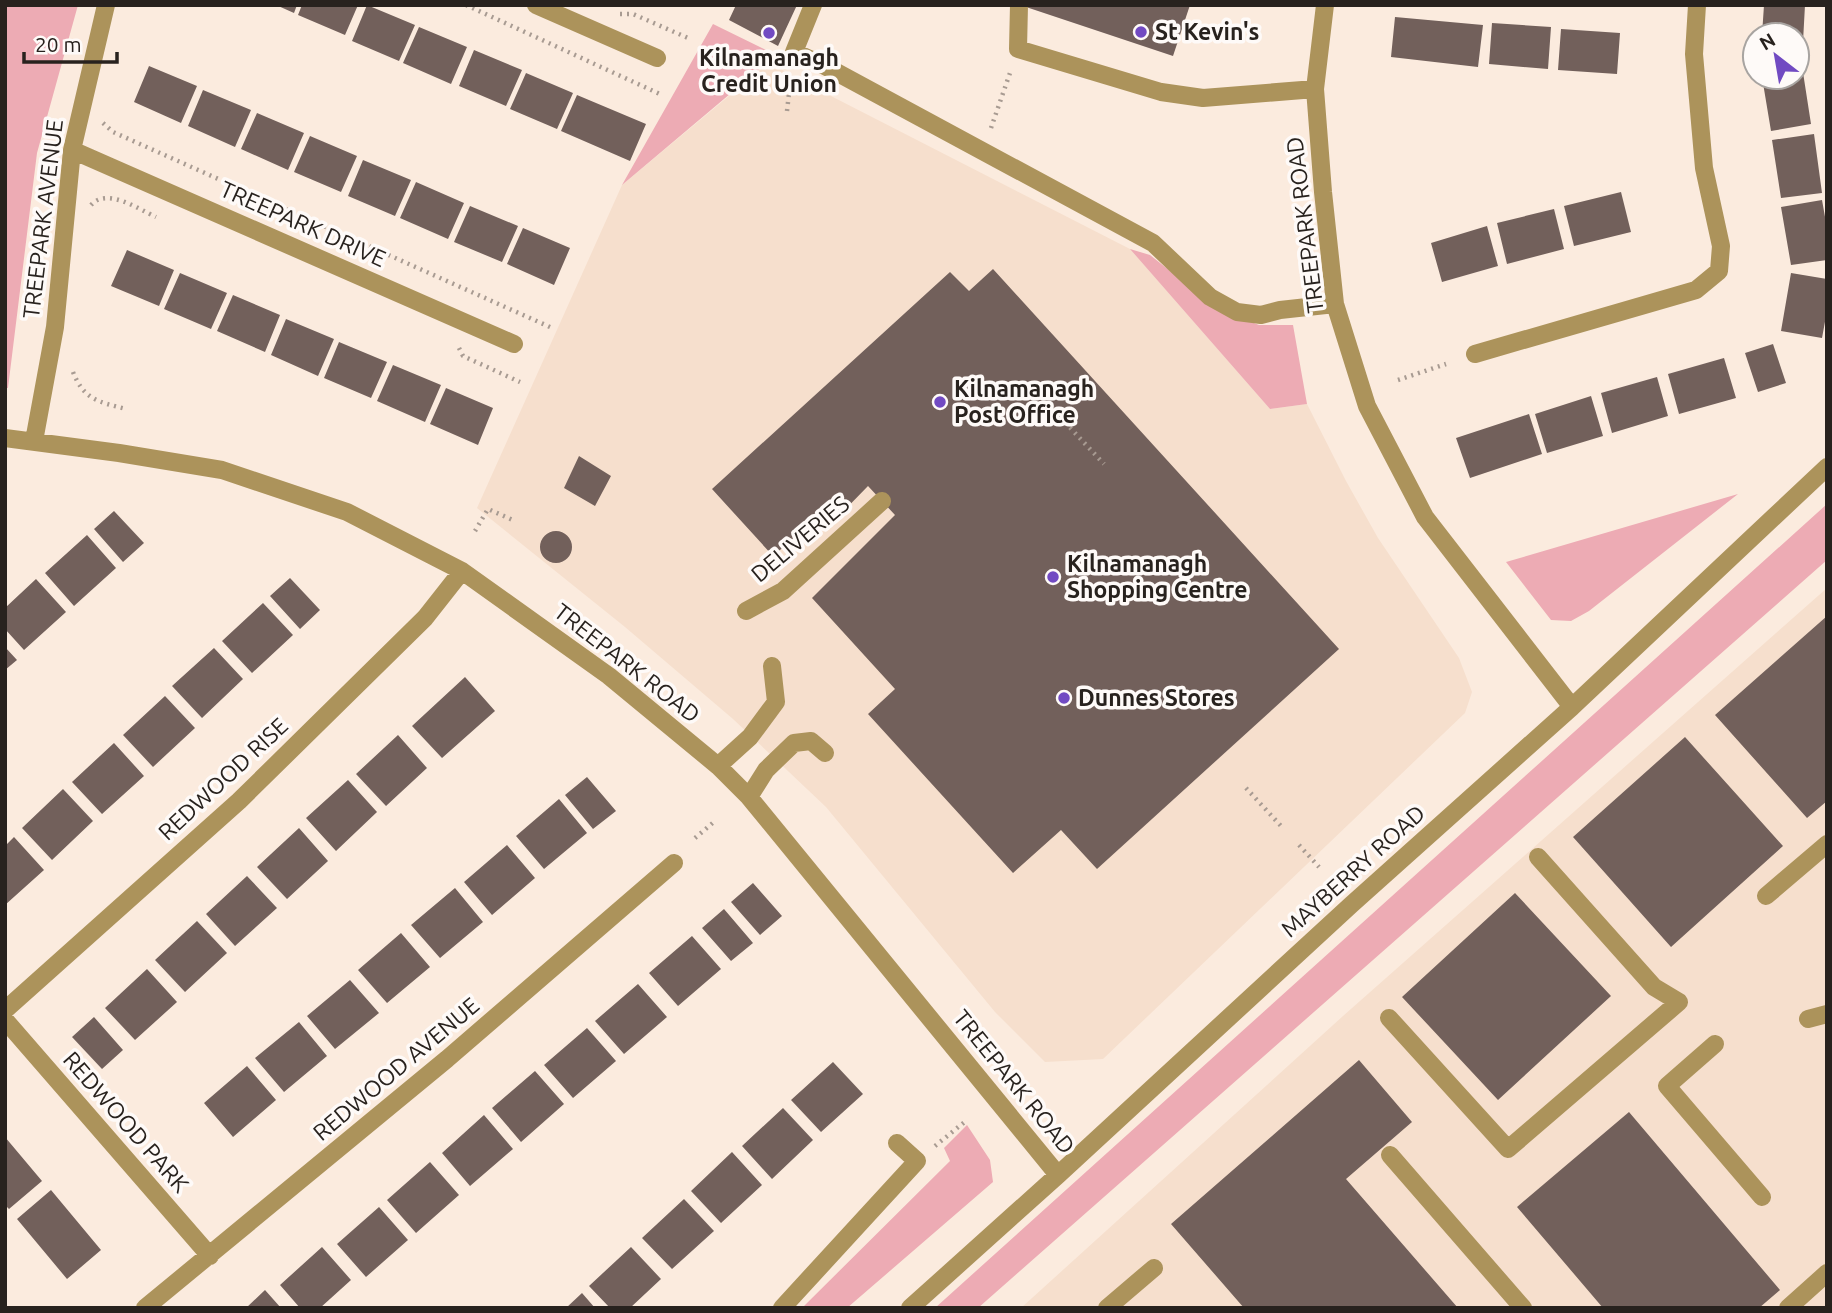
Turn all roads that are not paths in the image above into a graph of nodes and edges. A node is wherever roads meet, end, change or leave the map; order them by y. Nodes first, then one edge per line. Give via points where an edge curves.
1 (106, 5) edge
2 (536, 5) edge
3 (813, 5) edge
4 (1019, 5) edge
5 (1325, 5) edge
6 (1696, 5) edge
7 (657, 58) dead end
8 (1315, 89) junction
9 (72, 150) junction
10 (1335, 304) junction
11 (514, 344) dead end
12 (1475, 354) dead end
13 (5, 438) edge
14 (34, 441) junction
15 (1827, 467) edge
16 (882, 501) dead end
17 (462, 571) junction
18 (747, 611) dead end
19 (772, 666) dead end
20 (1572, 707) junction
21 (825, 753) dead end
22 (718, 766) junction
23 (749, 797) junction
24 (1827, 844) edge
25 (1538, 857) dead end
26 (674, 863) dead end
27 (1766, 896) dead end
28 (5, 1010) edge
29 (1827, 1014) edge
30 (1389, 1018) dead end
31 (1808, 1019) dead end
32 (5, 1020) edge
33 (1714, 1044) dead end
34 (897, 1143) dead end
35 (1390, 1155) dead end
36 (1058, 1175) junction
37 (1762, 1197) dead end
38 (210, 1256) junction
39 (1154, 1268) dead end
40 (1827, 1273) edge
41 (145, 1308) edge
42 (782, 1308) edge
43 (910, 1308) edge
44 (1107, 1308) edge
45 (1523, 1308) edge
46 (1788, 1308) edge

1 - 9 street, TREEPARK AVENUE
2 - 7 street
3 - 10 street via 794,52 1153,243 1210,297 1237,312 1261,315
4 - 8 street via 1018,49 1161,92 1215,97
5 - 8 street, TREEPARK ROAD
6 - 12 street via 1694,54 1703,168 1721,246 1719,271 1696,290
8 - 10 street, TREEPARK ROAD
9 - 11 street, TREEPARK DRIVE
9 - 14 street, TREEPARK AVENUE via 55,327
10 - 20 street, TREEPARK ROAD via 1367,406 1425,517
13 - 14 street, TREEPARK ROAD
14 - 17 street, TREEPARK ROAD via 222,470 347,512
15 - 20 street, MAYBERRY ROAD
16 - 18 street, DELIVERIES via 783,590
17 - 22 street, TREEPARK ROAD via 609,676
17 - 28 street, REDWOOD RISE via 425,618 239,801
19 - 22 street via 776,702 750,737
20 - 36 street, MAYBERRY ROAD
21 - 23 street via 811,741 794,743 766,770
22 - 23 street, TREEPARK ROAD
23 - 36 street, TREEPARK ROAD
24 - 27 street
25 - 30 street via 1654,987 1679,1002 1508,1149
26 - 38 street, REDWOOD AVENUE
29 - 31 street
32 - 38 street, REDWOOD PARK
33 - 37 street via 1667,1086
34 - 42 street via 917,1161
35 - 45 street
36 - 43 street, MAYBERRY ROAD
38 - 41 street, REDWOOD AVENUE
39 - 44 street
40 - 46 street

